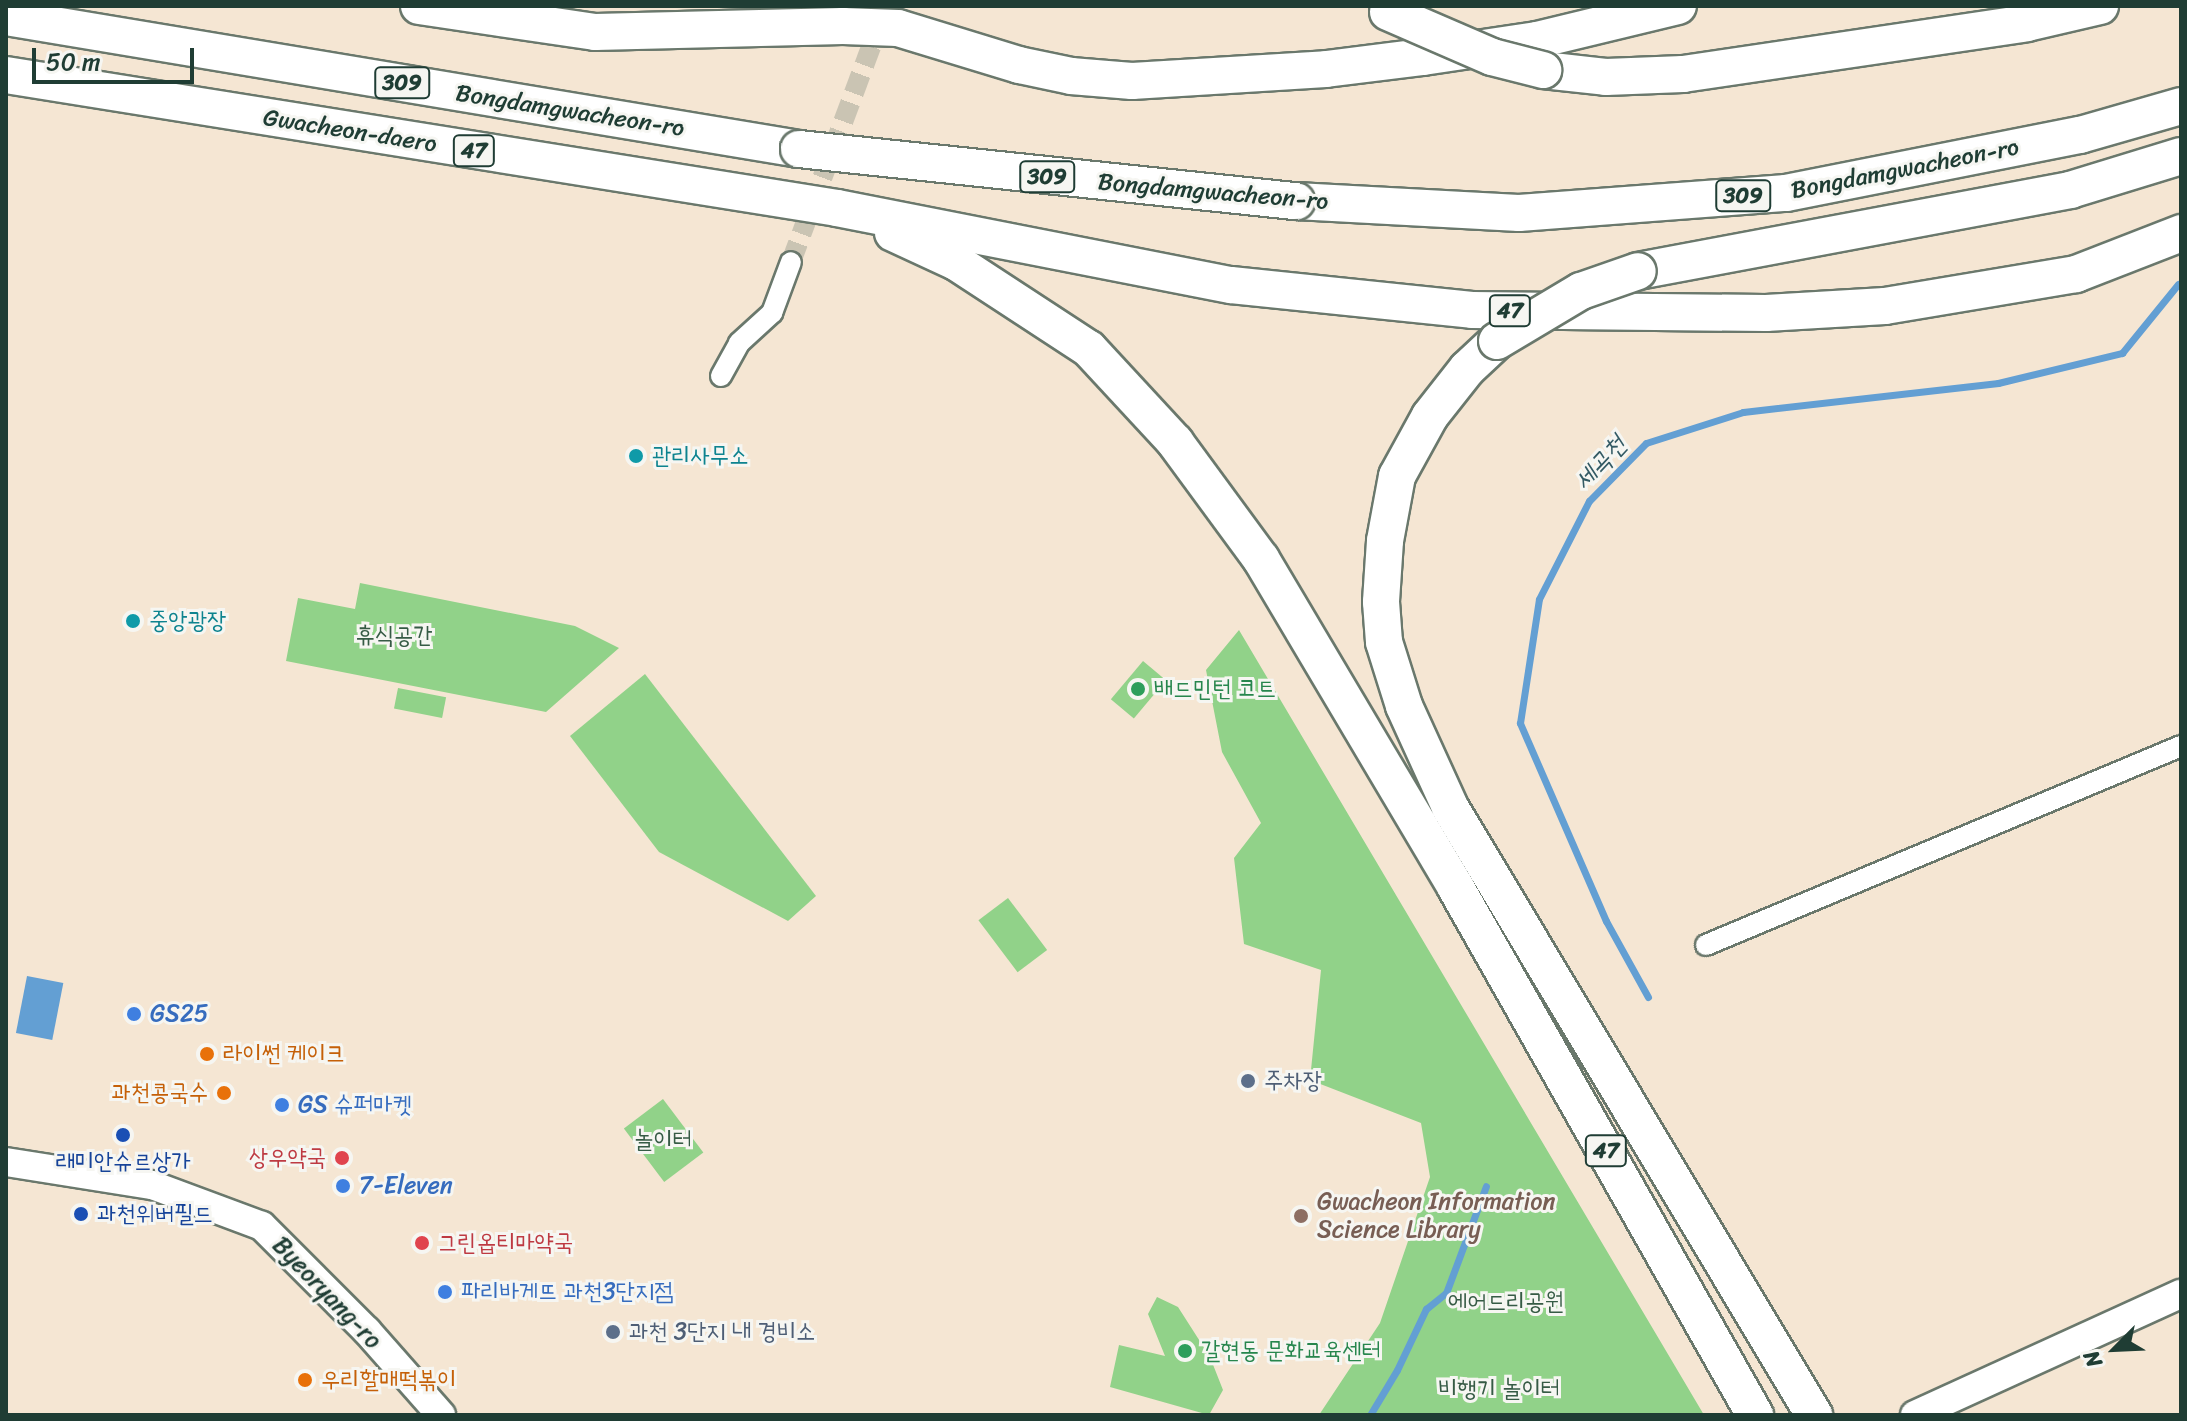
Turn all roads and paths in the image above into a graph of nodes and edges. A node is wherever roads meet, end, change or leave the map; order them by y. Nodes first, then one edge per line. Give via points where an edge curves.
1 (419, 6) edge
2 (1678, 6) edge
3 (2100, 6) edge
4 (1382, 9) edge
5 (6, 17) edge
6 (6, 75) edge
7 (111, 94) junction
8 (6, 97) edge
9 (2181, 106) edge
10 (2181, 156) edge
11 (837, 208) junction
12 (2181, 233) edge
13 (791, 262) tunnel mouth
14 (721, 376) dead end
15 (2181, 746) edge
16 (1706, 945) dead end
17 (6, 1162) edge
18 (2181, 1294) edge
19 (441, 1415) edge
20 (1755, 1415) edge
21 (1814, 1415) edge
22 (1915, 1415) edge

1 - 2 highway via 595,32 898,28 1019,65 1132,81 1423,57 1537,40
3 - 4 highway, bridge via 2027,23 1683,74 1606,77 1492,57
5 - 9 highway, Bongdamgwacheon-ro / 309, bridge via 799,149 1296,201 1519,213 1786,193 2080,135
6 - 7 highway, Gwacheon-daero / 47
7 - 8 highway
7 - 11 highway, Gwacheon-daero / 47
10 - 21 highway, bridge via 2070,190 1638,271 1581,291 1497,341 1467,369 1430,416 1397,476 1381,602 1384,642 1404,706 1450,807
11 - 12 highway, 47 via 1231,285 1472,310 1766,313 1885,306 2076,274
11 - 20 highway, 47 via 956,262 1089,349 1175,442 1269,573 1456,888
13 - 14 street via 772,313 739,343
15 - 16 street
17 - 19 street, Byeoryang-ro via 152,1185 262,1226 367,1331
18 - 22 street

